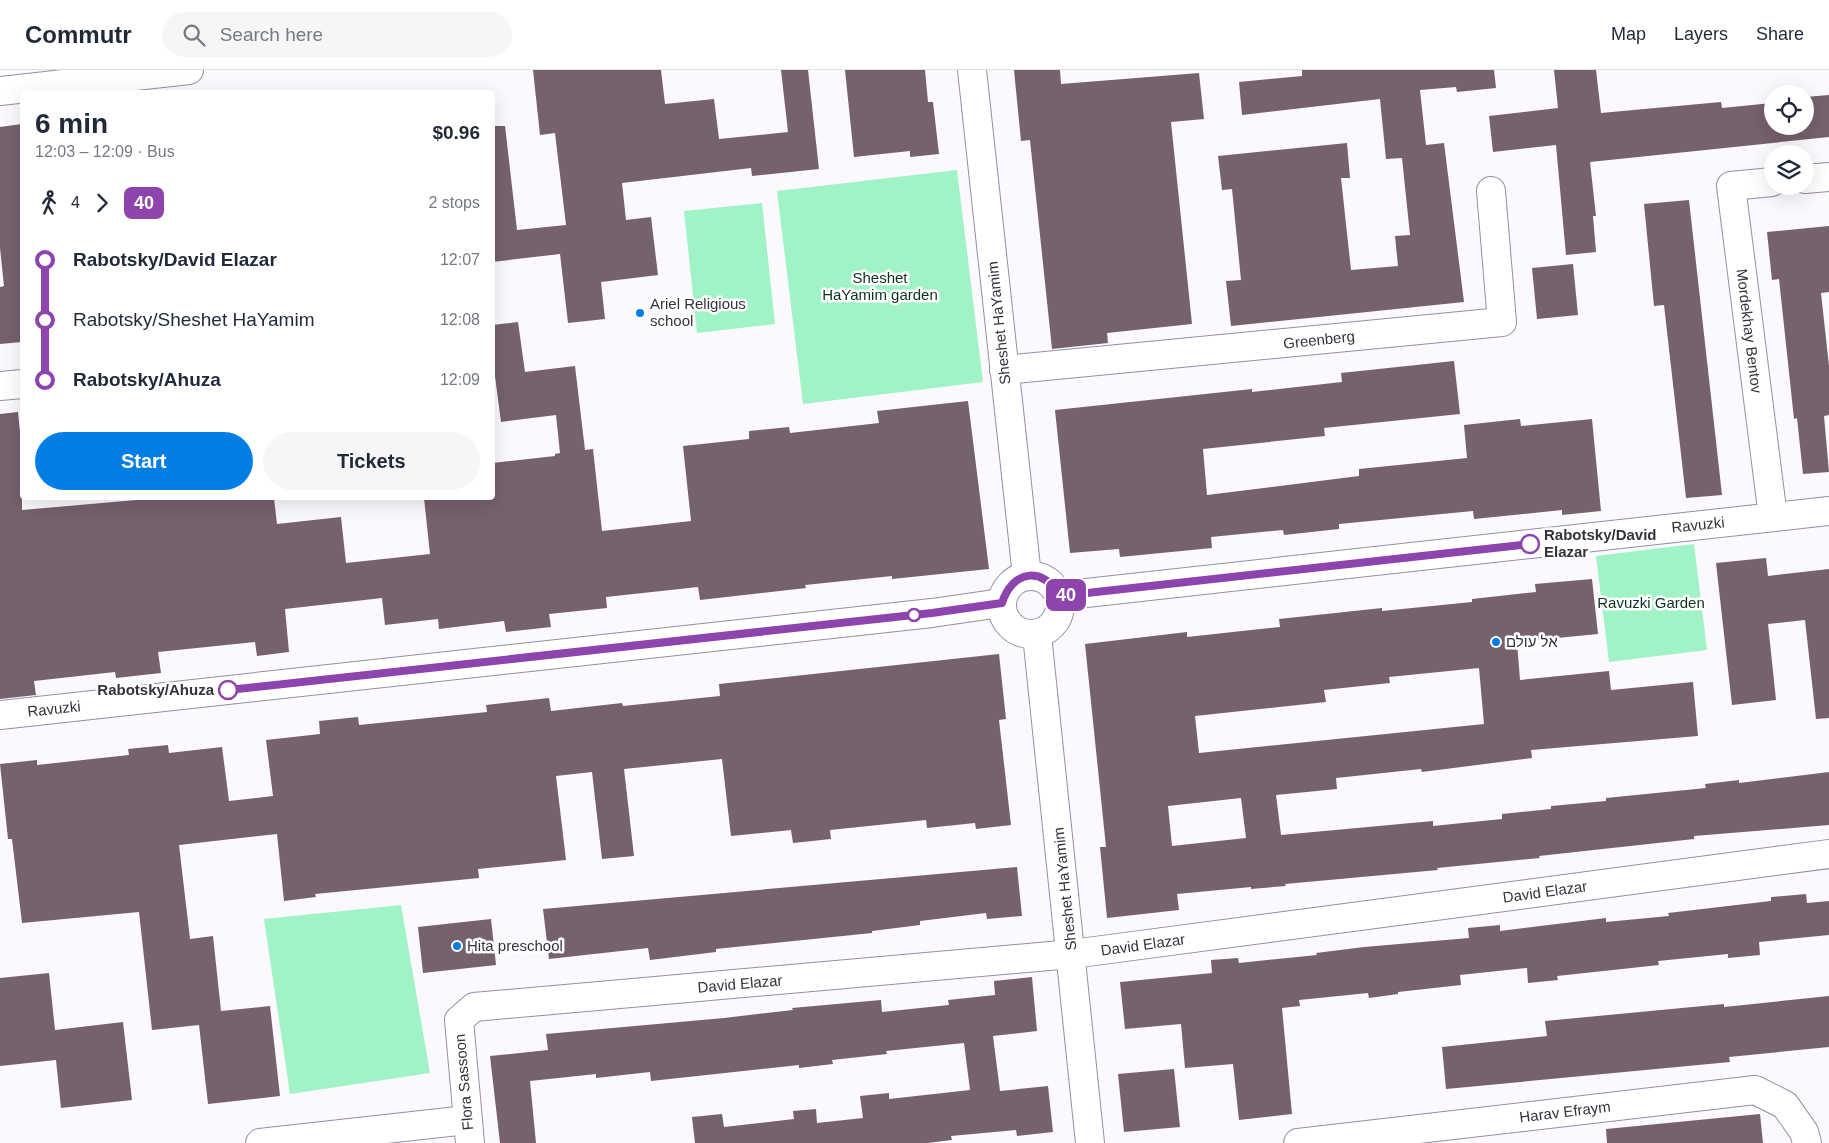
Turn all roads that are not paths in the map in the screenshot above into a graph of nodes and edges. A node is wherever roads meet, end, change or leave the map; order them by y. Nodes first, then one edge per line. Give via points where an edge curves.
1 (189, 70) edge
2 (972, 70) edge
3 (93, 87) edge
4 (20, 90) edge
5 (23, 90) edge
6 (0, 91) edge
7 (1829, 177) edge
8 (1814, 178) edge
9 (1764, 183) edge
10 (1491, 191) dead end
11 (1004, 370) junction
12 (20, 384) edge
13 (0, 386) edge
14 (1829, 511) edge
15 (1773, 516) junction
16 (1027, 576) junction
17 (1060, 596) junction
18 (1002, 603) junction
19 (1037, 635) junction
20 (0, 715) edge
21 (1829, 854) edge
22 (1072, 954) junction
23 (459, 1020) joint
24 (468, 1132) edge
25 (260, 1143) edge
26 (1090, 1143) edge
27 (1298, 1143) edge
28 (1807, 1143) edge

1 - 3 street
2 - 11 street, Sheshet HaYamim
3 - 5 street
4 - 6 street
7 - 8 street
9 - 15 street, Mordekhay Bentov via 1731,186
10 - 11 street, Greenberg via 1502,322
11 - 16 street, Sheshet HaYamim
12 - 13 street
14 - 15 street, Ravuzki
15 - 17 street, Ravuzki
16 - 17 street via 1047,580
16 - 18 street via 1011,583
17 - 19 street via 1061,611 1057,620 1047,631
18 - 19 street via 1007,623 1017,632
18 - 20 street, Ravuzki
19 - 22 street, Sheshet HaYamim
21 - 22 street, David Elazar
22 - 23 street, David Elazar via 474,1008
22 - 26 street, Sheshet HaYamim
23 - 24 street, Flora Sassoon
24 - 25 street
27 - 28 street, Harav Efraym via 1755,1090 1785,1105 1804,1132

